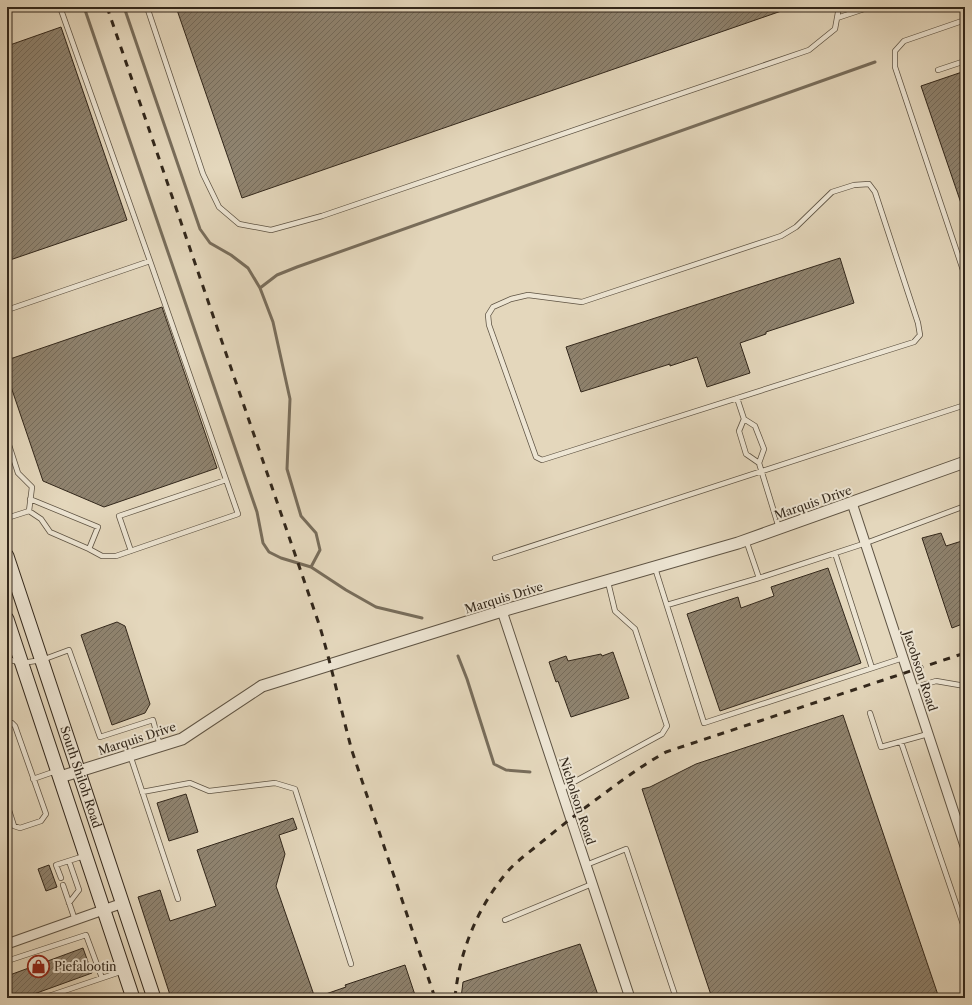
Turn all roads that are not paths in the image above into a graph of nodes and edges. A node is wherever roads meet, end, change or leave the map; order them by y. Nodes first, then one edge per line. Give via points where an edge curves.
1 (60, 7) edge
2 (147, 7) edge
3 (839, 7) edge
4 (870, 7) edge
5 (837, 18) junction
6 (965, 20) edge
7 (965, 61) edge
8 (938, 70) dead end
9 (150, 261) junction
10 (965, 276) edge
11 (7, 310) edge
12 (737, 398) junction
13 (965, 405) edge
14 (744, 419) junction
15 (7, 439) edge
16 (965, 462) edge
17 (759, 463) junction
18 (762, 471) junction
19 (226, 480) junction
20 (30, 499) junction
21 (852, 503) junction
22 (965, 506) edge
23 (29, 511) junction
24 (7, 518) edge
25 (778, 528) junction
26 (746, 540) junction
27 (866, 543) junction
28 (89, 549) junction
29 (132, 551) junction
30 (835, 553) junction
31 (7, 556) edge
32 (494, 558) dead end
33 (655, 566) junction
34 (759, 578) junction
35 (607, 580) junction
36 (667, 605) junction
37 (502, 611) junction
38 (7, 619) edge
39 (903, 658) junction
40 (7, 659) edge
41 (42, 660) junction
42 (22, 663) junction
43 (872, 668) junction
44 (965, 686) edge
45 (913, 688) junction
46 (870, 713) dead end
47 (7, 724) edge
48 (928, 734) junction
49 (901, 742) junction
50 (160, 746) junction
51 (130, 756) junction
52 (79, 771) junction
53 (58, 774) junction
54 (33, 779) junction
55 (561, 789) junction
56 (142, 792) junction
57 (7, 804) edge
58 (965, 846) edge
59 (86, 855) junction
60 (69, 861) junction
61 (586, 865) junction
62 (61, 878) dead end
63 (592, 884) junction
64 (63, 885) dead end
65 (178, 899) dead end
66 (69, 903) junction
67 (123, 904) junction
68 (104, 910) junction
69 (75, 920) junction
70 (505, 920) dead end
71 (965, 930) edge
72 (7, 944) edge
73 (7, 961) edge
74 (351, 964) dead end
75 (124, 971) junction
76 (102, 978) junction
77 (43, 998) edge
78 (133, 998) edge
79 (154, 998) edge
80 (630, 998) edge
81 (676, 998) edge

1 - 9 lane
2 - 5 lane via 203,174 219,207 239,224 271,230 322,216 810,50 835,29
3 - 5 lane
4 - 5 lane
6 - 10 lane via 904,41 894,51 895,67
7 - 8 lane
9 - 11 lane
9 - 19 lane
12 - 12 lane via 914,342 920,335 875,192 869,184 854,185 832,192 796,226 781,236 582,302 528,295 493,307 488,315 536,457 542,460
12 - 14 lane
13 - 18 lane
14 - 17 lane via 755,426 764,449
14 - 17 lane via 739,431 746,454
15 - 20 lane via 18,473 32,487
16 - 21 street, Marquis Drive
17 - 18 lane
18 - 25 lane
18 - 32 lane
19 - 29 lane via 238,514
19 - 29 lane via 119,516
20 - 23 lane
20 - 28 lane via 98,527
21 - 25 street, Marquis Drive
21 - 27 street, Jacobson Road
22 - 27 lane
23 - 24 lane
23 - 28 lane via 41,519 50,532
25 - 26 street, Marquis Drive
26 - 33 street, Marquis Drive
26 - 34 lane
27 - 30 lane
27 - 39 street, Jacobson Road
28 - 29 lane via 102,556 116,556
30 - 34 lane
30 - 43 lane
31 - 41 main road, South Shiloh Road
33 - 35 street, Marquis Drive
33 - 36 lane
34 - 36 lane
35 - 37 street, Marquis Drive
35 - 55 lane via 615,611 635,629 667,726 662,734
36 - 43 lane via 704,723
37 - 50 street, Marquis Drive via 262,686 182,739
37 - 55 street, Nicholson Road
38 - 42 main road, South Shiloh Road
39 - 43 lane
39 - 45 street, Jacobson Road
40 - 42 lane
41 - 42 lane
41 - 50 lane via 69,650 100,737 153,720
41 - 52 main road, South Shiloh Road
42 - 53 main road, South Shiloh Road
44 - 45 lane via 936,681
45 - 48 street, Jacobson Road
46 - 49 lane via 881,747
47 - 54 lane via 12,722 15,726
48 - 49 lane
48 - 58 street, Jacobson Road
49 - 71 lane
50 - 51 street, Marquis Drive
51 - 52 street, Marquis Drive
51 - 56 lane
52 - 53 street, Marquis Drive
52 - 67 main road, South Shiloh Road
53 - 54 lane
53 - 59 main road, South Shiloh Road
54 - 57 lane via 46,814 41,821 20,828 14,826
55 - 61 street, Nicholson Road
56 - 65 lane
56 - 74 lane via 190,783 209,791 275,783 295,789
59 - 60 lane
59 - 68 main road, South Shiloh Road
60 - 62 lane via 56,865
60 - 66 lane via 79,890
61 - 63 street, Nicholson Road
61 - 81 lane via 626,849
63 - 70 lane
63 - 80 street, Nicholson Road
64 - 66 lane
66 - 69 lane
67 - 68 street
67 - 79 main road, South Shiloh Road
68 - 69 street
68 - 75 main road, South Shiloh Road
69 - 72 street
73 - 76 lane via 86,934
75 - 76 lane
75 - 78 main road, South Shiloh Road
76 - 77 lane

